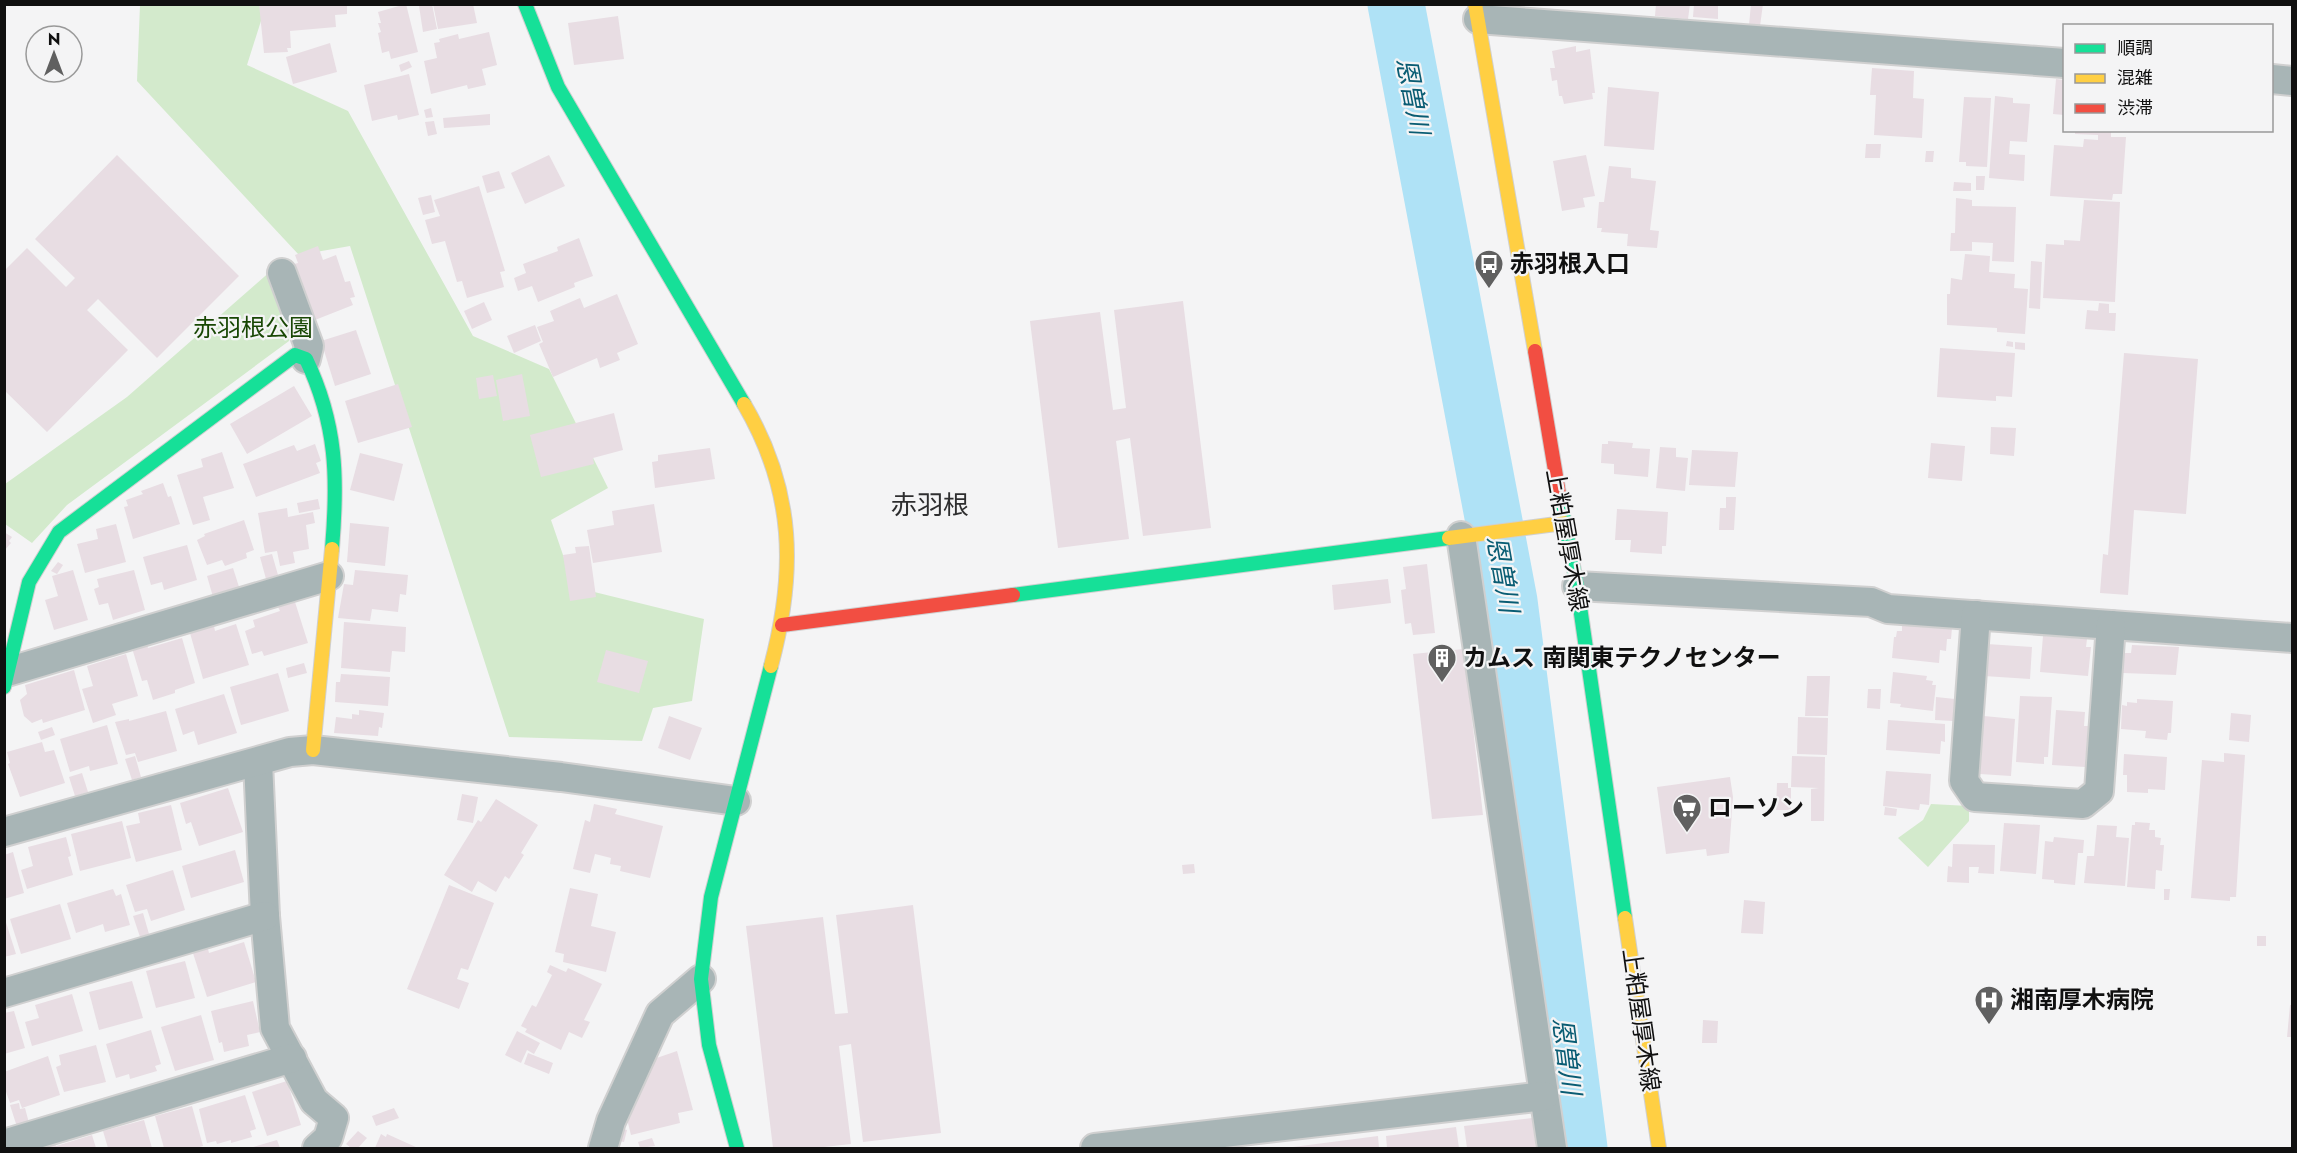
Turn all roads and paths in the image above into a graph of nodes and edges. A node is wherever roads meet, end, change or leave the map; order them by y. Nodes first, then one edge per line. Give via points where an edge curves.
1 (525, 4) edge
2 (1476, 12) edge
3 (1597, 16) edge
4 (2063, 63) edge
5 (2273, 79) edge
6 (2292, 81) edge
7 (282, 273) dead end
8 (306, 359) junction
9 (1564, 523) junction
10 (1464, 536) junction
11 (329, 576) junction
12 (1577, 586) junction
13 (1976, 615) junction
14 (782, 625) junction
15 (2111, 625) junction
16 (2292, 638) edge
17 (6, 679) edge
18 (313, 750) junction
19 (258, 762) junction
20 (736, 801) junction
21 (4, 832) edge
22 (265, 916) junction
23 (701, 979) junction
24 (4, 993) edge
25 (292, 1058) junction
26 (1544, 1096) junction
27 (4, 1144) edge
28 (317, 1149) edge
29 (603, 1149) edge
30 (737, 1149) edge
31 (1095, 1149) edge
32 (1552, 1149) edge
33 (1659, 1149) edge

1 - 14 street via 558,87 751,416 772,465 786,523 787,579
2 - 3 street
2 - 9 street, 上粕屋厚木線
3 - 4 street
5 - 6 street
7 - 8 street via 309,346
8 - 11 street via 318,379 331,420 337,467
8 - 17 street via 295,355 59,532 29,582
9 - 10 street
9 - 12 street, 上粕屋厚木線
10 - 14 street
10 - 26 street
11 - 17 street
11 - 18 street
12 - 13 street via 1871,602 1888,609
12 - 33 street, 上粕屋厚木線
13 - 15 street
13 - 15 street via 1964,781 1975,797 2083,804 2099,791
14 - 20 street
15 - 16 street
18 - 19 street
18 - 20 street
19 - 21 street
19 - 22 street
20 - 23 street via 711,897
22 - 24 street
22 - 25 street via 275,1028
23 - 29 street via 660,1014 611,1121
23 - 30 street via 709,1045
25 - 27 street
25 - 28 street via 314,1101 334,1118 328,1138
26 - 31 street
26 - 32 street

